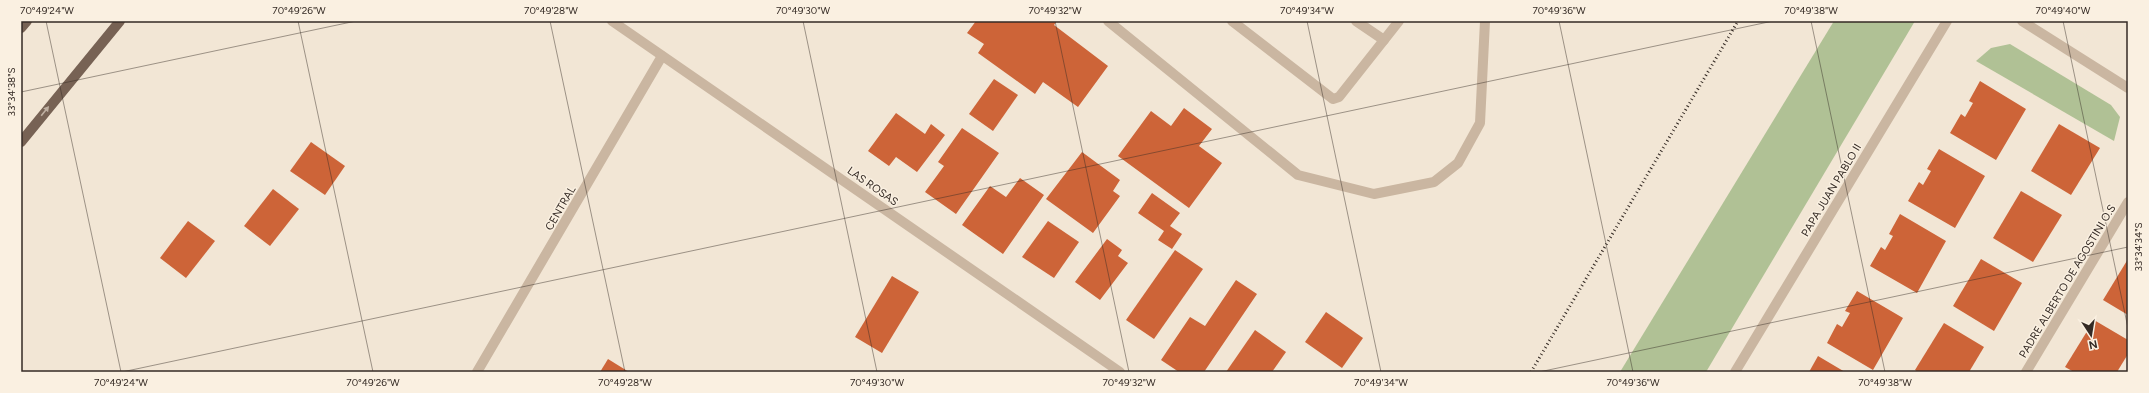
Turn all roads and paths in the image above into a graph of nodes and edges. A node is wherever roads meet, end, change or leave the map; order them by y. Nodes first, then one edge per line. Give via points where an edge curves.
1 (27, 21) edge
2 (120, 21) edge
3 (612, 21) edge
4 (1108, 21) edge
5 (1232, 21) edge
6 (1356, 21) edge
7 (1399, 21) edge
8 (1485, 21) edge
9 (1947, 21) edge
10 (2022, 21) edge
11 (21, 28) edge
12 (1384, 40) junction
13 (662, 56) junction
14 (2128, 88) edge
15 (21, 142) edge
16 (2128, 202) edge
17 (477, 372) edge
18 (1120, 372) edge
19 (1735, 372) edge
20 (2026, 372) edge

1 - 11 main road
15 -> 2 main road
3 - 13 street, LAS ROSAS
4 - 8 street via 1298,175 1374,194 1434,182 1458,163 1480,123
5 - 12 street via 1333,99 1340,97
6 - 12 street
7 - 12 street
9 - 19 street, PAPA JUAN PABLO II
10 - 14 street
13 - 17 street, CENTRAL
13 - 18 street, LAS ROSAS
16 - 20 street, PADRE ALBERTO DE AGOSTINI O.S

